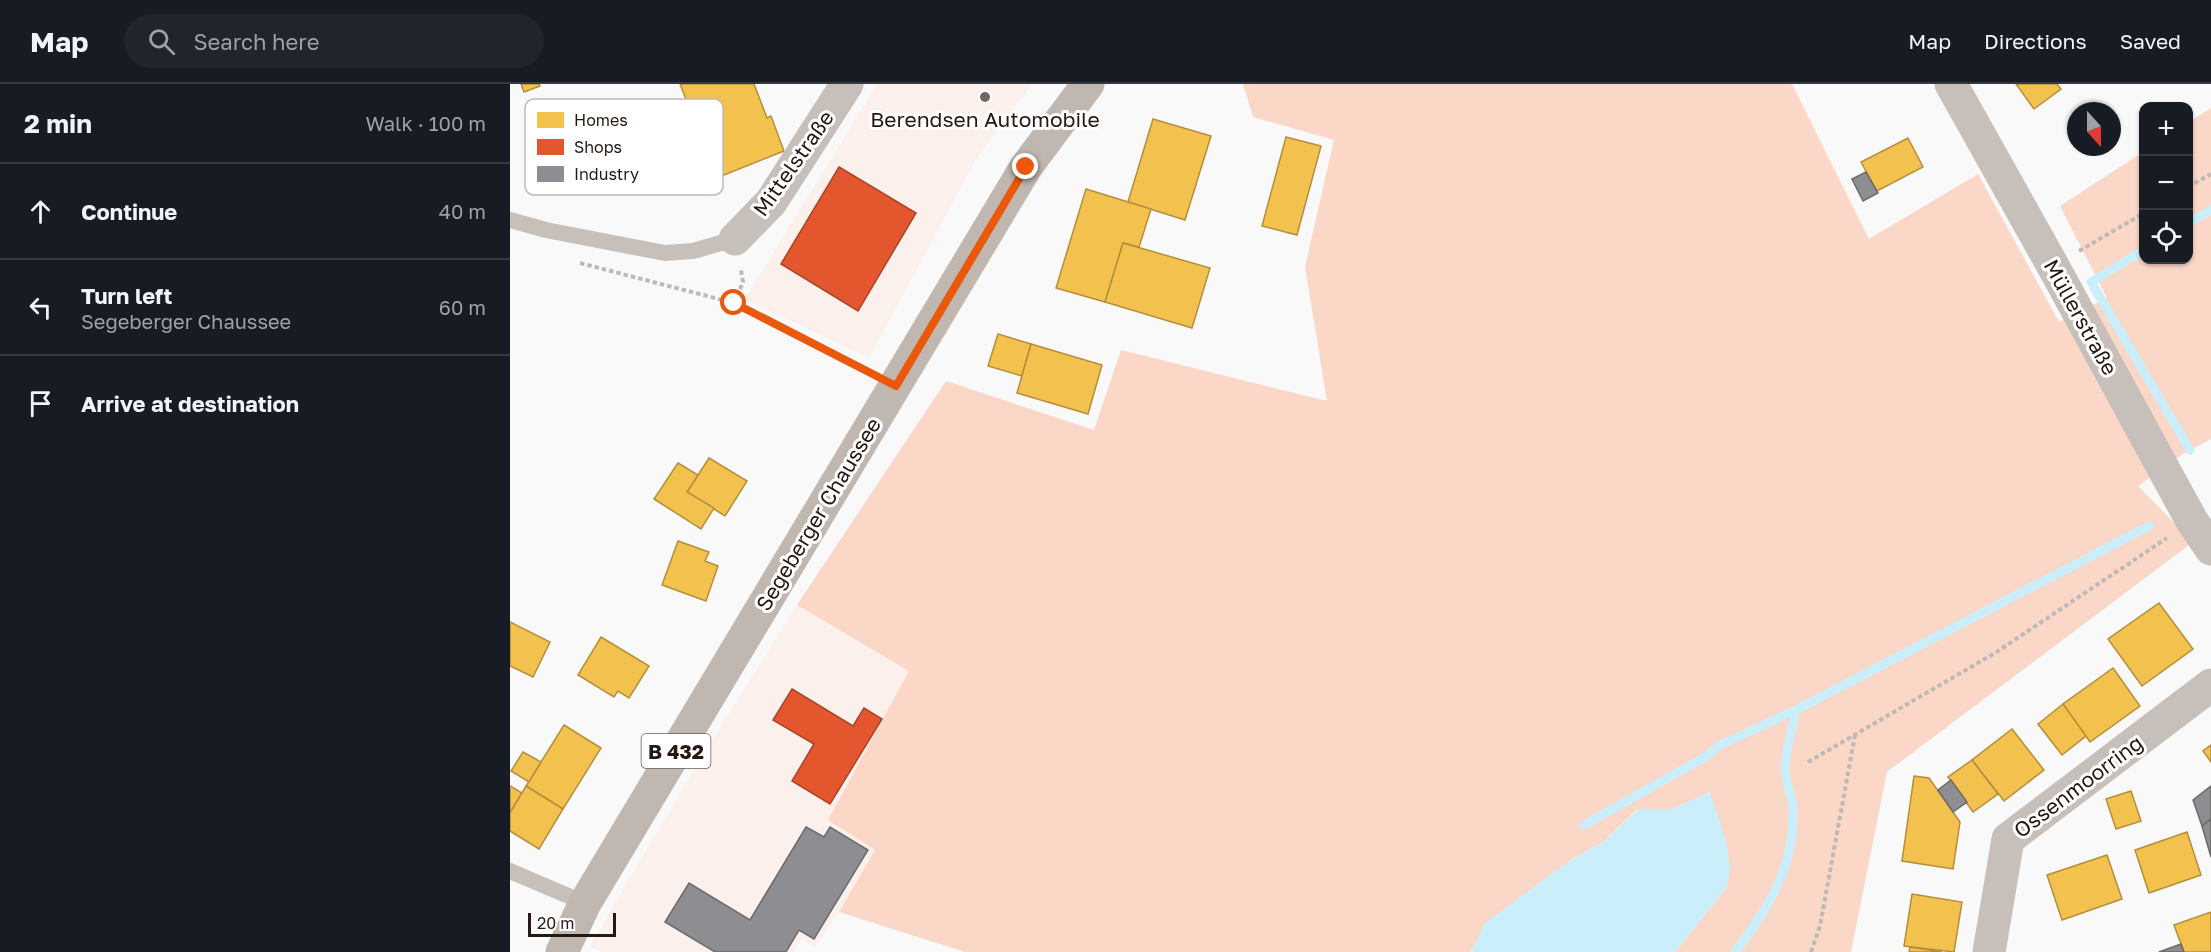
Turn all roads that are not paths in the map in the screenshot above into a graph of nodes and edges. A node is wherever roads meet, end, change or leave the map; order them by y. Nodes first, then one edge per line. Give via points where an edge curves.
1 (847, 84) edge
2 (1088, 84) edge
3 (1951, 84) edge
4 (510, 220) edge
5 (735, 239) joint
6 (2211, 549) edge
7 (2211, 685) edge
8 (510, 871) edge
9 (585, 903) junction
10 (563, 952) edge
11 (1989, 952) edge

1 - 5 street, Mittelstraße via 771,202
2 - 9 main road, Segeberger Chaussee / B 432 via 1026,167
3 - 6 street, Müllerstraße
4 - 5 lane via 665,253 693,251
7 - 11 street, Ossenmoorring via 2008,839
8 - 9 lane
9 - 10 main road, Segeberger Chaussee / B 432

